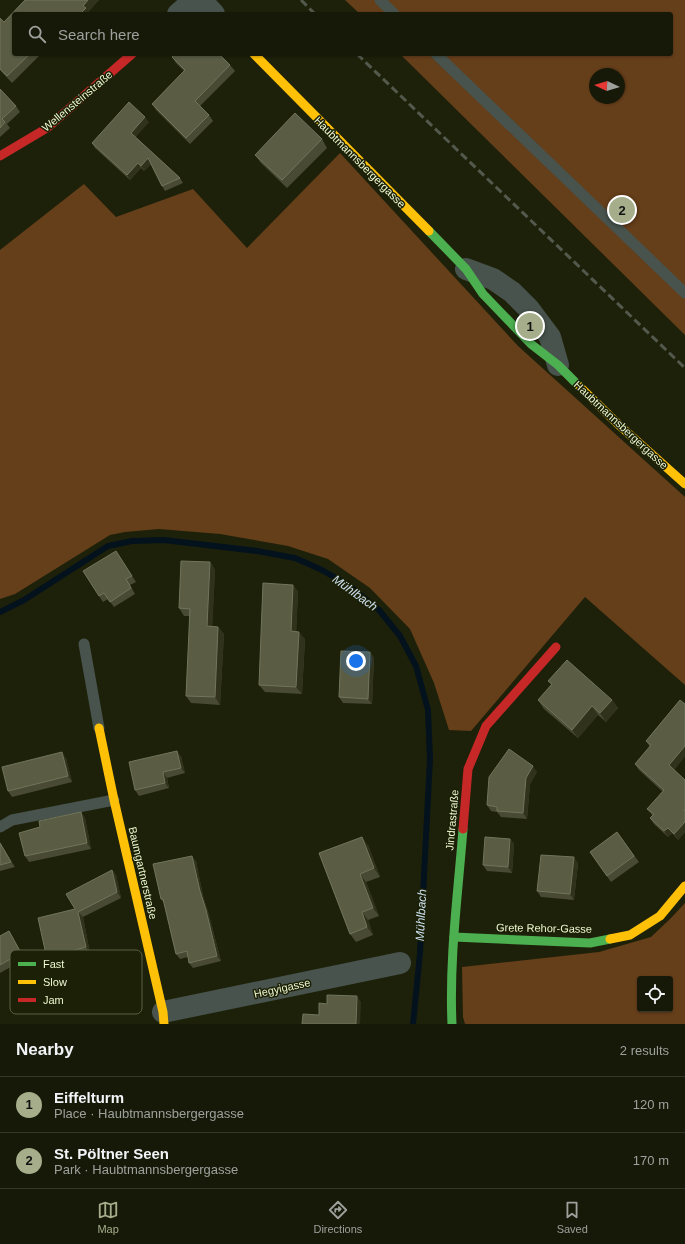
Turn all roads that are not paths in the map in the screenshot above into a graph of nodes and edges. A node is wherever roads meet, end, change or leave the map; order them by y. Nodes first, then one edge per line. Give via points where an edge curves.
1 (194, 0) edge
2 (201, 0) edge
3 (380, 0) edge
4 (180, 12) edge
5 (212, 12) edge
6 (392, 12) edge
7 (130, 56) edge
8 (256, 56) edge
9 (438, 56) edge
10 (0, 156) edge
11 (466, 269) joint
12 (685, 294) edge
13 (558, 365) joint
14 (685, 484) edge
15 (84, 644) dead end
16 (556, 647) dead end
17 (99, 728) joint
18 (114, 800) junction
19 (0, 827) edge
20 (685, 886) edge
21 (454, 937) junction
22 (400, 963) dead end
23 (164, 1018) edge
24 (452, 1024) edge

1 - 4 street
2 - 5 street
3 - 6 lane
7 - 10 street, Wellensteinstraße via 47,128
8 - 11 street, Haubtmannsbergergasse
9 - 12 lane
11 - 13 street, Haubtmannsbergergasse via 493,278 529,309 550,337
13 - 14 street, Haubtmannsbergergasse via 619,425
15 - 17 lane
16 - 21 street, Jindrastraße via 486,726 468,769
17 - 18 street, Baumgartnerstraße
18 - 19 lane via 12,820
18 - 23 street, Baumgartnerstraße
20 - 21 street, Grete Rehor-Gasse via 660,916 630,935 590,943
21 - 24 street, Jindrastraße
22 - 23 street, Hegyigasse

